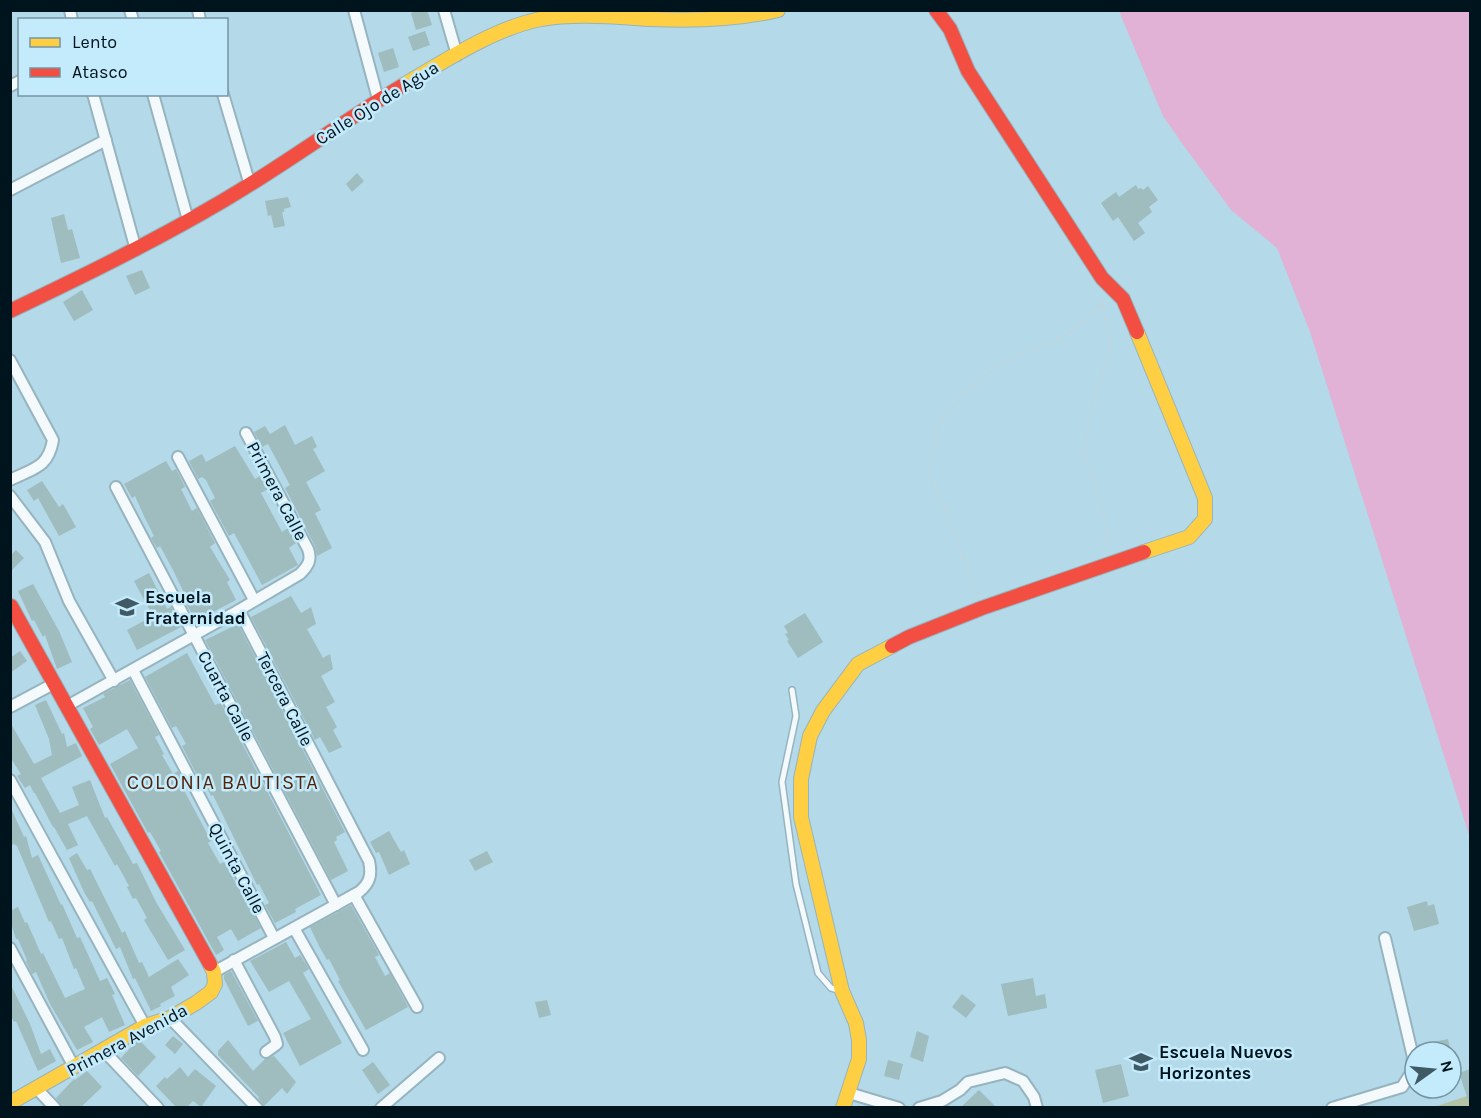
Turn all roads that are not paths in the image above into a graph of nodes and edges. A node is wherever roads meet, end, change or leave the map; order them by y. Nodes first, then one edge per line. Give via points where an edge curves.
1 (354, 10) edge
2 (444, 10) edge
3 (777, 10) edge
4 (936, 10) edge
5 (664, 14) edge
6 (732, 14) edge
7 (542, 15) edge
8 (457, 55) junction
9 (94, 96) edge
10 (154, 96) edge
11 (224, 96) edge
12 (378, 99) junction
13 (106, 140) junction
14 (250, 185) junction
15 (10, 189) edge
16 (188, 220) junction
17 (136, 250) junction
18 (10, 312) edge
19 (10, 360) edge
20 (246, 433) dead end
21 (178, 456) dead end
22 (10, 480) edge
23 (116, 487) dead end
24 (10, 496) edge
25 (254, 600) junction
26 (11, 606) edge
27 (239, 610) junction
28 (193, 635) junction
29 (133, 670) junction
30 (114, 681) junction
31 (55, 683) junction
32 (792, 690) dead end
33 (67, 706) junction
34 (10, 707) edge
35 (10, 780) edge
36 (354, 895) junction
37 (336, 905) junction
38 (294, 928) junction
39 (274, 938) junction
40 (1385, 938) dead end
41 (10, 948) edge
42 (234, 960) junction
43 (214, 972) junction
44 (842, 991) junction
45 (417, 1007) dead end
46 (170, 1018) junction
47 (145, 1026) junction
48 (103, 1050) junction
49 (363, 1050) dead end
50 (266, 1052) dead end
51 (439, 1058) dead end
52 (74, 1067) junction
53 (37, 1089) junction
54 (849, 1093) junction
55 (10, 1103) edge
56 (55, 1107) edge
57 (158, 1107) edge
58 (257, 1107) edge
59 (381, 1107) edge
60 (843, 1107) edge
61 (899, 1107) edge
62 (919, 1107) edge
63 (1037, 1107) edge
64 (1332, 1107) edge

1 - 12 street
2 - 8 street
3 - 6 street, Calle Ojo de Agua
4 - 44 street via 950,29 979,88 1102,278 1123,299 1205,498 1205,519 1189,537 982,608 909,637 858,664 823,711 810,736 801,779 801,817
5 - 6 street, Calle Ojo de Agua
5 - 7 street, Calle Ojo de Agua
7 - 8 street, Calle Ojo de Agua
8 - 12 street, Calle Ojo de Agua
9 - 13 street
10 - 16 street
11 - 14 street
12 - 14 street, Calle Ojo de Agua
13 - 15 street
13 - 17 street
14 - 16 street, Calle Ojo de Agua
16 - 17 street, Calle Ojo de Agua
17 - 18 street, Calle Ojo de Agua
19 - 22 street via 53,440 44,463
20 - 25 street, Primera Calle via 311,557 300,574
21 - 25 street
23 - 28 street, Cuarta Calle
24 - 30 street via 45,542 69,602
25 - 27 street
26 - 31 street
27 - 28 street
27 - 36 street, Tercera Calle via 369,861 371,876 367,885
28 - 29 street
28 - 37 street, Cuarta Calle
29 - 30 street
29 - 39 street, Quinta Calle
30 - 33 street
31 - 33 street
31 - 34 street
32 - 44 lane via 796,716 782,782 796,884 818,974 831,988
33 - 43 street
35 - 47 street
36 - 37 street
36 - 45 street
37 - 38 street
38 - 39 street
38 - 49 street
39 - 42 street
40 - 64 street via 1413,1057 1411,1073 1402,1087
41 - 52 street
42 - 43 street
42 - 50 street via 275,1037 277,1044
43 - 46 street, Primera Avenida via 211,992
44 - 54 street via 859,1040 859,1059
46 - 47 street, Primera Avenida
46 - 58 street
47 - 48 street, Primera Avenida
48 - 52 street, Primera Avenida
48 - 57 street
51 - 59 street
52 - 53 street, Primera Avenida
53 - 55 street, Primera Avenida
53 - 56 street
54 - 60 street
54 - 61 street
62 - 63 street via 942,1101 968,1082 1005,1073 1023,1081

